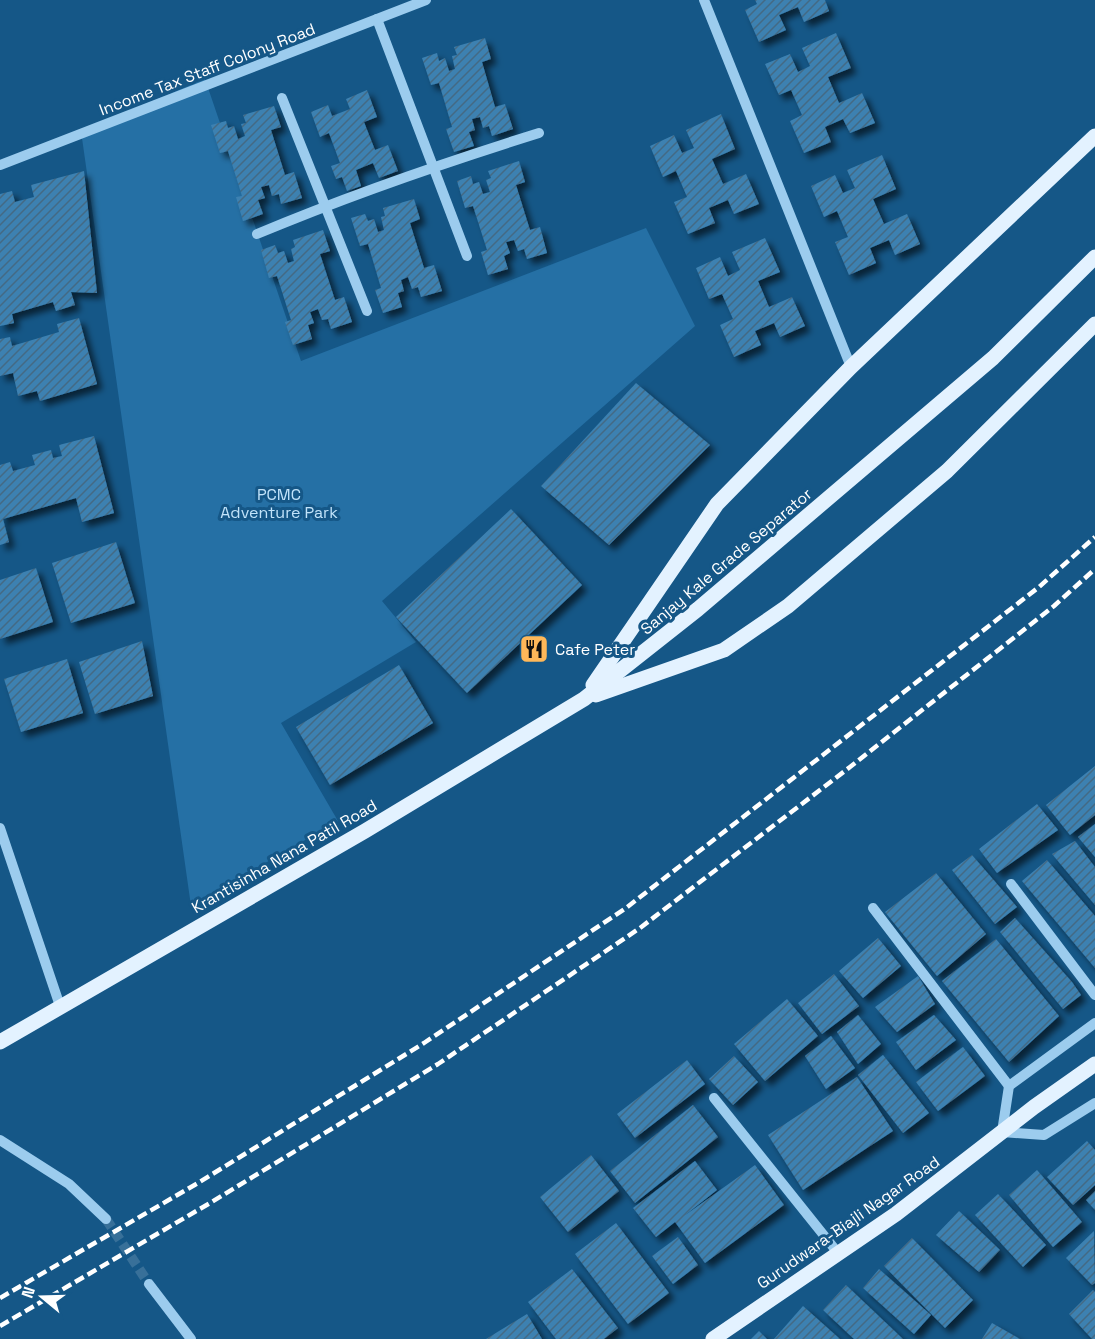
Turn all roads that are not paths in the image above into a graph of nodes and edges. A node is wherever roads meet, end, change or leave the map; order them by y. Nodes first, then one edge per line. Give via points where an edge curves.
1 (426, 0) edge
2 (704, 0) edge
3 (376, 19) junction
4 (282, 98) dead end
5 (539, 133) dead end
6 (1095, 136) edge
7 (0, 165) edge
8 (433, 166) junction
9 (325, 205) junction
10 (257, 234) dead end
11 (467, 256) dead end
12 (1095, 257) edge
13 (368, 311) dead end
14 (1095, 324) edge
15 (852, 367) junction
16 (584, 699) junction
17 (0, 828) edge
18 (1011, 884) dead end
19 (873, 908) dead end
20 (1095, 995) edge
21 (60, 1006) junction
22 (1095, 1023) edge
23 (0, 1042) edge
24 (1095, 1065) edge
25 (1008, 1086) junction
26 (714, 1098) dead end
27 (1092, 1110) edge
28 (1002, 1132) junction
29 (0, 1140) edge
30 (106, 1219) tunnel mouth
31 (838, 1253) junction
32 (149, 1284) tunnel mouth
33 (191, 1339) edge
34 (713, 1339) edge

1 - 3 street, Income Tax Staff Colony Road
2 - 15 street
3 - 7 street, Income Tax Staff Colony Road
3 - 8 street
4 - 9 street
5 - 8 street
6 - 15 main road
8 - 9 street
8 - 11 street
9 - 10 street
9 - 13 street
12 - 16 main road, Sanjay Kale Grade Separator via 993,358 706,602
14 - 16 main road via 947,471 788,606 724,650
15 - 16 main road via 717,504
16 - 21 main road, Krantisinha Nana Patil Road
17 - 21 street
18 - 20 street
19 - 25 street
21 - 23 main road, Krantisinha Nana Patil Road
22 - 25 street
24 - 28 main road, Gurudwara-Biajli Nagar Road
25 - 28 street
26 - 31 street
27 - 28 street via 1044,1135
28 - 31 main road, Gurudwara-Biajli Nagar Road via 896,1214
29 - 30 street via 69,1184
31 - 34 main road, Gurudwara-Biajli Nagar Road
32 - 33 street

